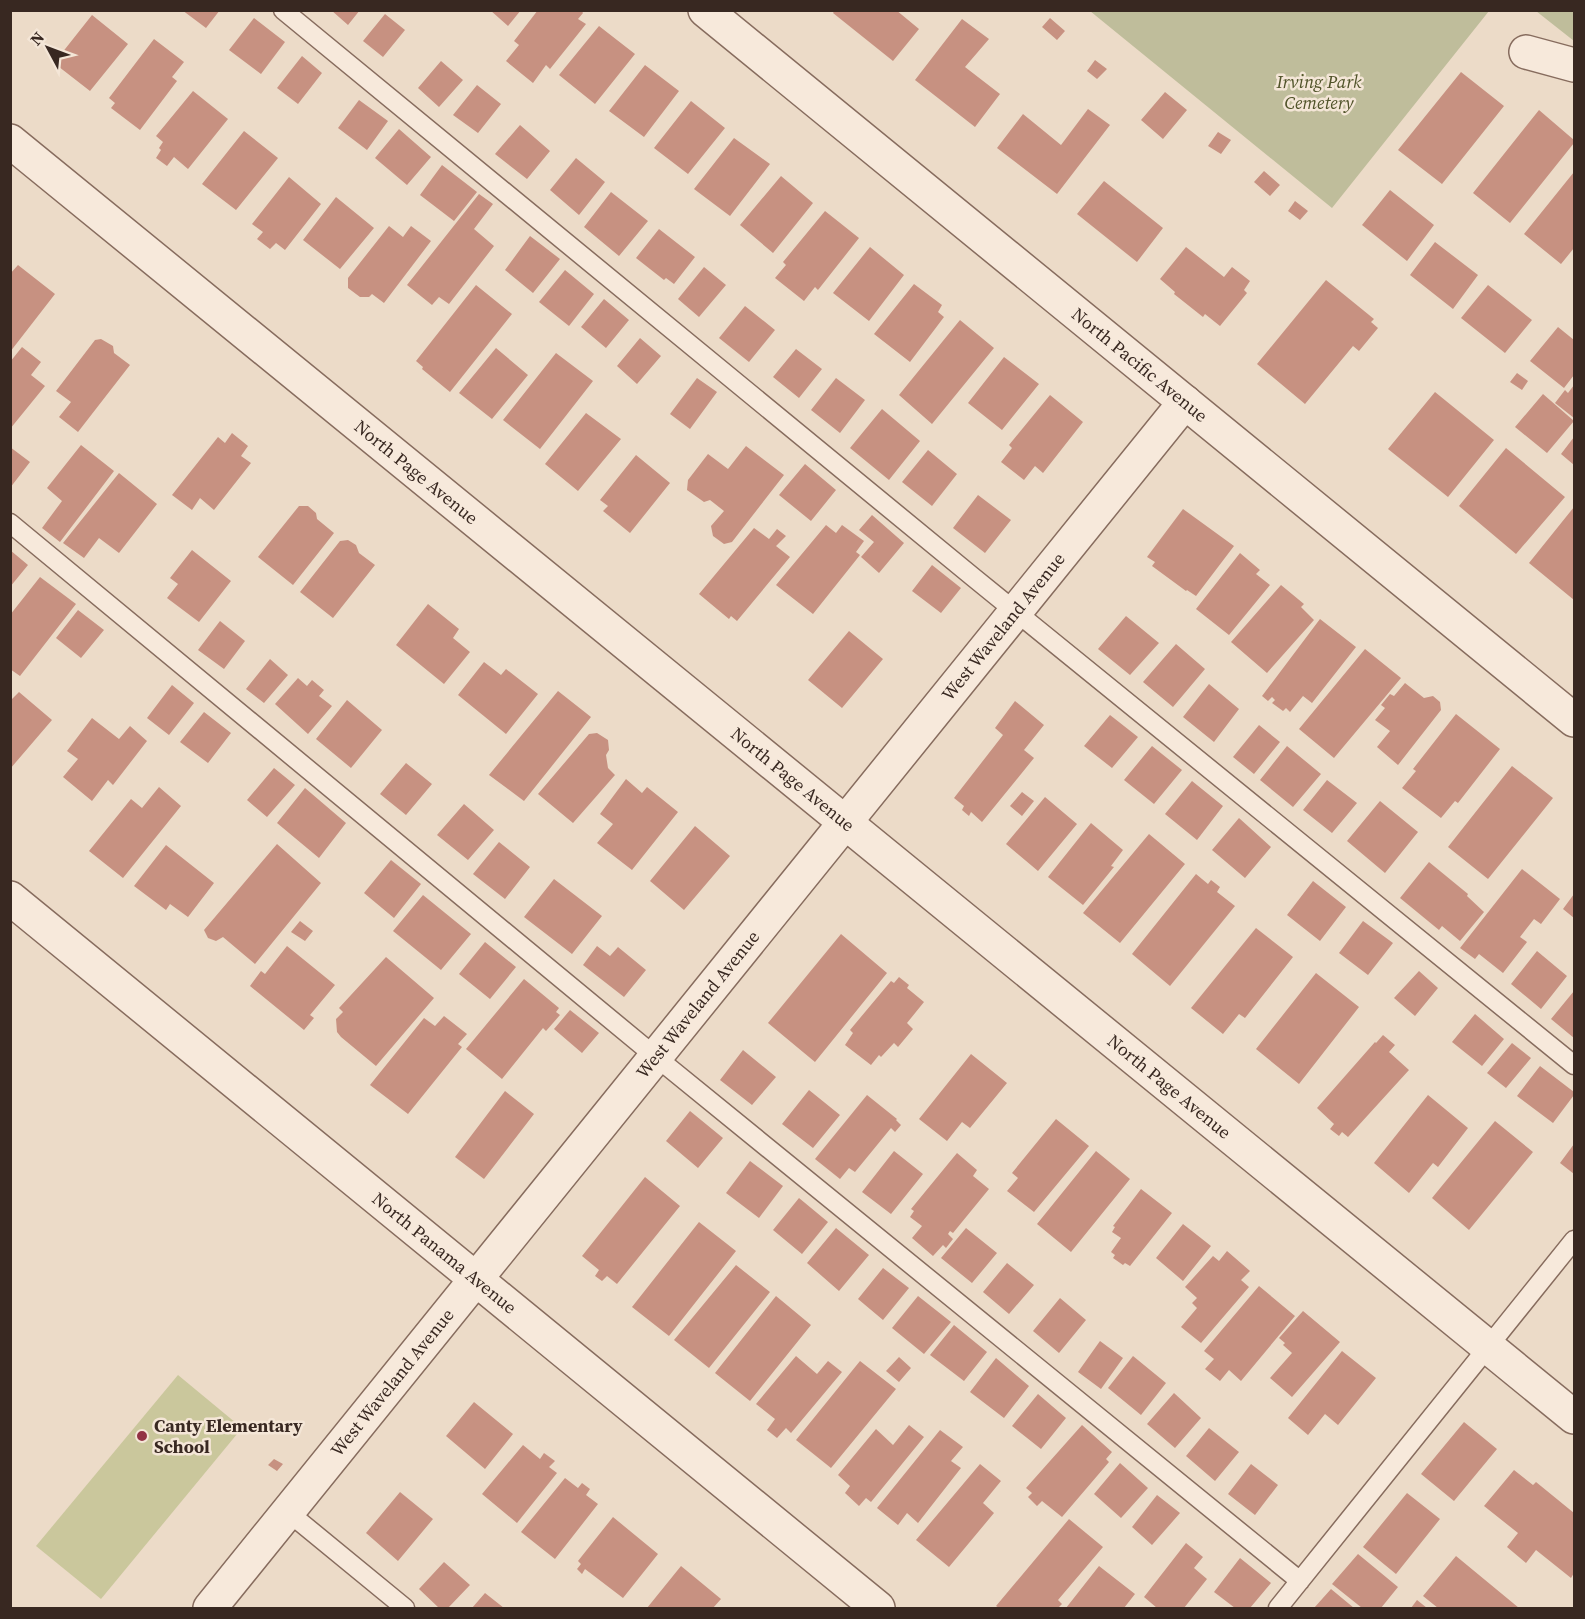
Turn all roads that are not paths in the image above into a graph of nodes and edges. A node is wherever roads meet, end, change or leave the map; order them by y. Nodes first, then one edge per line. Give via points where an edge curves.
1 (283, 10) edge
2 (705, 10) edge
3 (1527, 52) dead end
4 (1575, 66) edge
5 (10, 141) edge
6 (1185, 402) junction
7 (10, 523) edge
8 (1016, 611) junction
9 (1575, 720) edge
10 (845, 822) junction
11 (10, 898) edge
12 (656, 1057) junction
13 (1575, 1065) edge
14 (1575, 1240) edge
15 (476, 1279) junction
16 (1488, 1347) junction
17 (1575, 1418) edge
18 (288, 1512) junction
19 (1300, 1581) junction
20 (210, 1608) edge
21 (405, 1608) edge
22 (878, 1608) edge
23 (1278, 1608) edge

1 - 8 lane
2 - 6 street, North Pacific Avenue
3 - 4 street
5 - 10 street, North Page Avenue
6 - 8 street, West Waveland Avenue
6 - 9 street, North Pacific Avenue
7 - 12 lane
8 - 10 street, West Waveland Avenue
8 - 13 lane
10 - 12 street, West Waveland Avenue
10 - 16 street, North Page Avenue
11 - 15 street, North Panama Avenue
12 - 15 street, West Waveland Avenue
12 - 19 lane
14 - 16 lane
15 - 18 street, West Waveland Avenue
15 - 22 street, North Panama Avenue
16 - 17 street, North Page Avenue
16 - 19 lane
18 - 20 street, West Waveland Avenue
18 - 21 lane
19 - 23 lane

